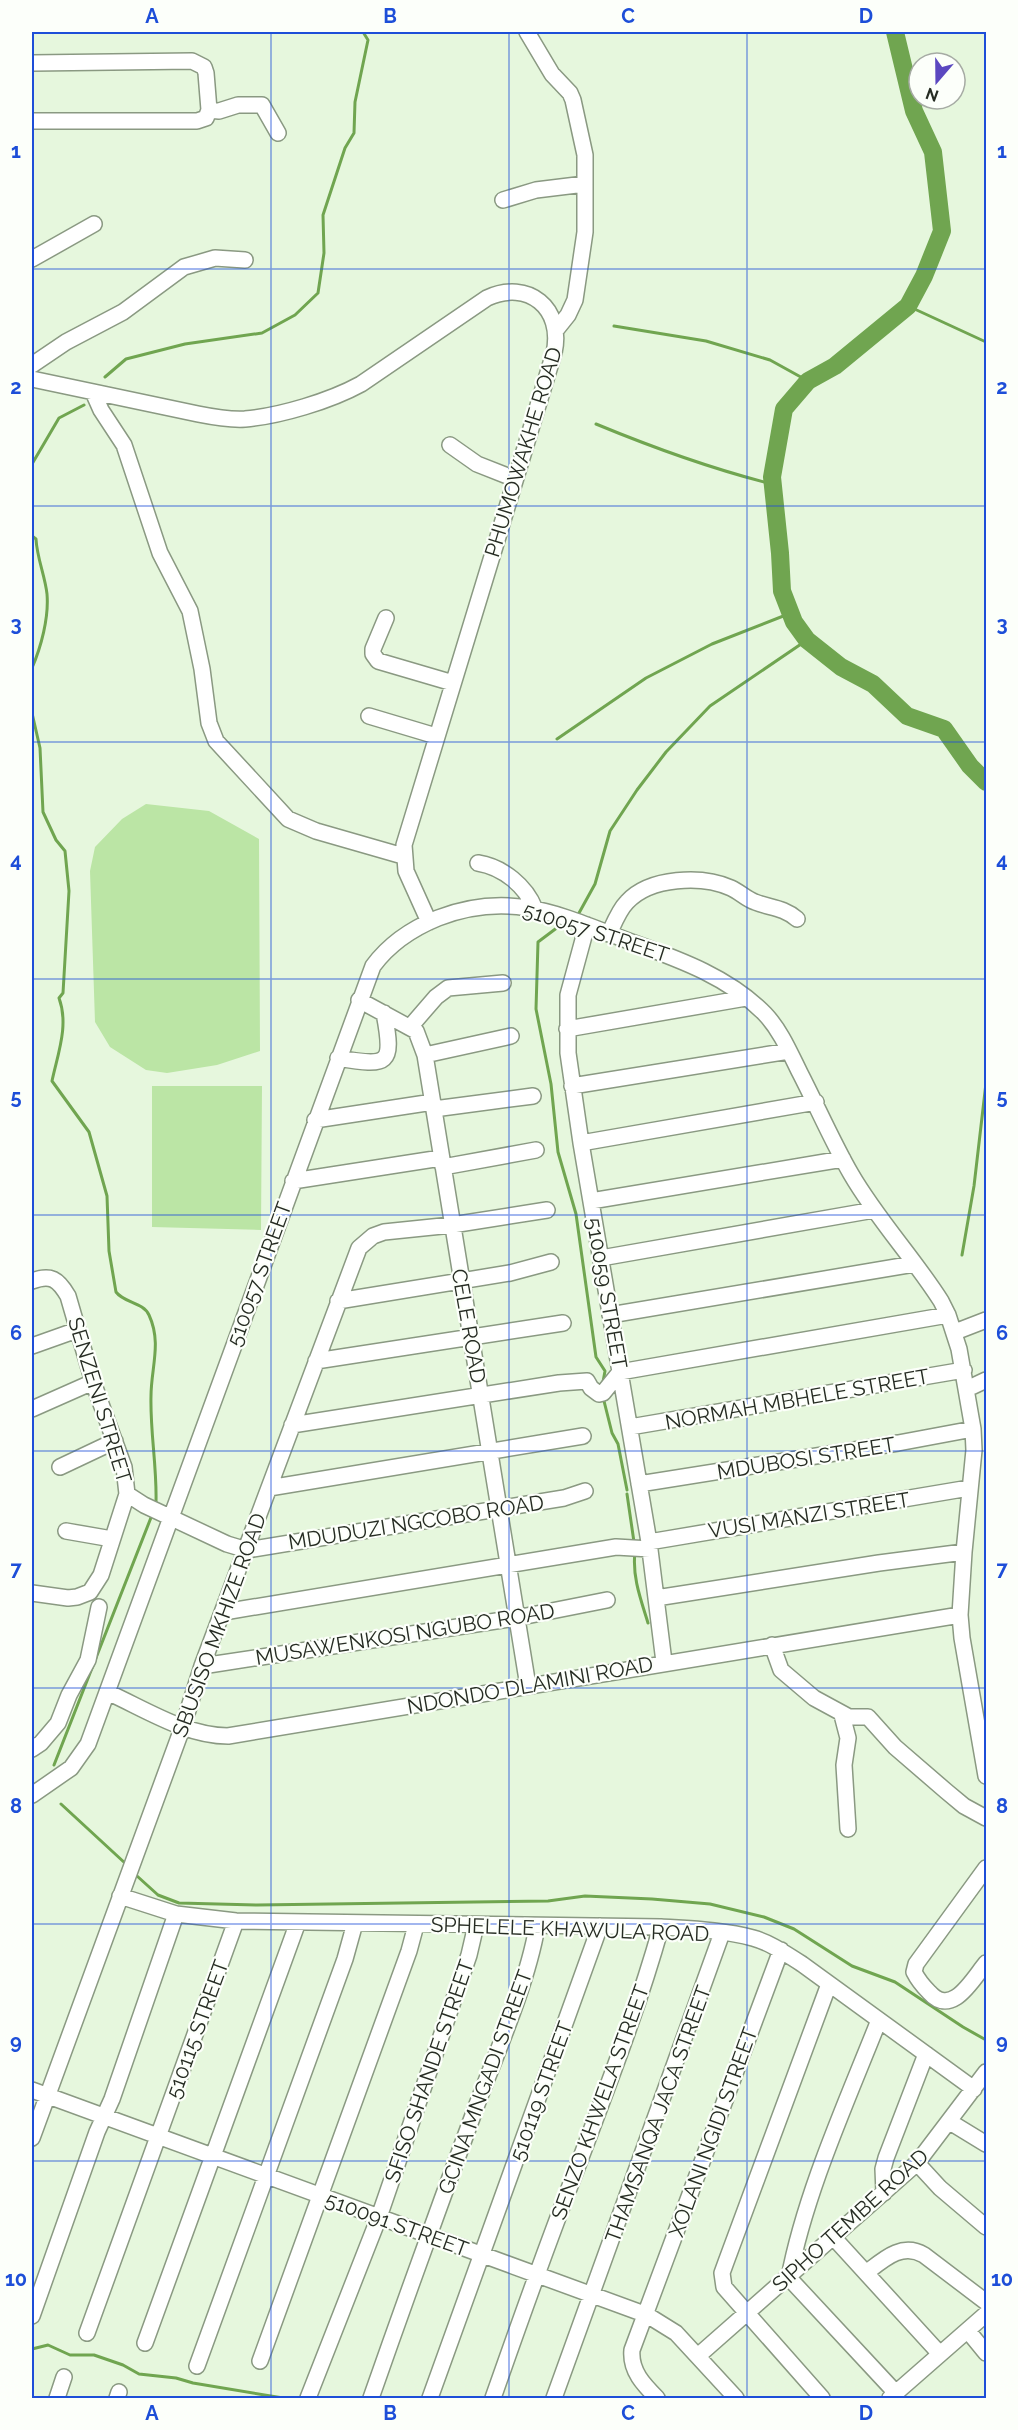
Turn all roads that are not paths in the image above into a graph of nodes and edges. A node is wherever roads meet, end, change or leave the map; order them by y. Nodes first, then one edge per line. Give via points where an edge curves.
1 (527, 32) edge
2 (32, 63) edge
3 (210, 110) junction
4 (32, 121) edge
5 (278, 133) dead end
6 (585, 184) junction
7 (503, 200) dead end
8 (94, 224) dead end
9 (32, 259) edge
10 (245, 260) dead end
11 (556, 330) junction
12 (32, 365) edge
13 (32, 379) edge
14 (93, 392) junction
15 (450, 445) dead end
16 (515, 480) junction
17 (386, 618) dead end
18 (453, 683) junction
19 (369, 716) dead end
20 (436, 736) junction
21 (403, 856) junction
22 (478, 863) dead end
23 (535, 909) junction
24 (797, 919) dead end
25 (429, 922) junction
26 (587, 925) junction
27 (609, 934) junction
28 (503, 983) dead end
29 (746, 998) junction
30 (359, 1000) junction
31 (384, 1013) junction
32 (410, 1027) junction
33 (567, 1029) junction
34 (511, 1036) dead end
35 (789, 1051) junction
36 (425, 1055) junction
37 (338, 1058) junction
38 (572, 1086) junction
39 (533, 1096) dead end
40 (816, 1102) junction
41 (434, 1106) junction
42 (315, 1120) junction
43 (581, 1143) junction
44 (536, 1150) dead end
45 (843, 1159) junction
46 (442, 1162) junction
47 (294, 1182) junction
48 (591, 1201) junction
49 (547, 1210) dead end
50 (874, 1210) junction
51 (452, 1225) junction
52 (601, 1258) junction
53 (551, 1262) dead end
54 (914, 1264) junction
55 (32, 1281) edge
56 (462, 1281) junction
57 (338, 1301) junction
58 (610, 1315) junction
59 (948, 1315) junction
60 (987, 1320) edge
61 (563, 1323) dead end
62 (77, 1330) junction
63 (955, 1332) junction
64 (471, 1339) junction
65 (32, 1346) edge
66 (316, 1361) junction
67 (964, 1370) junction
68 (620, 1372) junction
69 (987, 1380) edge
70 (93, 1382) junction
71 (967, 1389) junction
72 (481, 1395) junction
73 (32, 1409) edge
74 (292, 1425) junction
75 (630, 1427) junction
76 (973, 1429) junction
77 (583, 1436) dead end
78 (115, 1441) junction
79 (490, 1452) junction
80 (60, 1467) dead end
81 (639, 1484) junction
82 (269, 1488) junction
83 (969, 1488) junction
84 (585, 1491) dead end
85 (127, 1494) junction
86 (499, 1508) junction
87 (171, 1517) junction
88 (66, 1531) dead end
89 (112, 1539) junction
90 (649, 1545) junction
91 (247, 1550) junction
92 (964, 1552) junction
93 (508, 1565) junction
94 (32, 1593) edge
95 (656, 1598) junction
96 (607, 1600) dead end
97 (99, 1607) dead end
98 (224, 1612) junction
99 (960, 1615) junction
100 (516, 1618) junction
101 (772, 1645) junction
102 (664, 1662) junction
103 (202, 1666) junction
104 (528, 1686) junction
105 (107, 1692) junction
106 (842, 1714) junction
107 (183, 1726) junction
108 (983, 1743) edge
109 (32, 1749) edge
110 (987, 1776) edge
111 (32, 1795) edge
112 (987, 1818) edge
113 (848, 1828) dead end
114 (987, 1868) edge
115 (120, 1896) junction
116 (176, 1914) junction
117 (236, 1921) junction
118 (298, 1922) junction
119 (354, 1923) junction
120 (416, 1925) junction
121 (476, 1925) junction
122 (600, 1926) junction
123 (537, 1927) junction
124 (661, 1928) junction
125 (722, 1933) junction
126 (781, 1950) junction
127 (987, 1963) edge
128 (829, 1984) junction
129 (879, 2020) junction
130 (926, 2054) junction
131 (982, 2083) edge
132 (39, 2093) edge
133 (104, 2117) junction
134 (950, 2122) junction
135 (158, 2136) junction
136 (32, 2138) edge
137 (987, 2144) edge
138 (213, 2156) junction
139 (917, 2163) junction
140 (267, 2176) junction
141 (884, 2193) junction
142 (320, 2196) junction
143 (379, 2217) junction
144 (987, 2227) edge
145 (428, 2235) junction
146 (834, 2238) junction
147 (482, 2255) junction
148 (866, 2273) junction
149 (536, 2275) junction
150 (789, 2278) junction
151 (592, 2295) junction
152 (987, 2302) edge
153 (747, 2311) junction
154 (987, 2314) edge
155 (647, 2315) junction
156 (32, 2316) edge
157 (968, 2331) junction
158 (87, 2333) dead end
159 (145, 2343) dead end
160 (987, 2353) edge
161 (940, 2354) junction
162 (699, 2355) junction
163 (260, 2361) dead end
164 (197, 2366) dead end
165 (64, 2377) dead end
166 (893, 2396) edge
167 (57, 2398) edge
168 (308, 2398) edge
169 (371, 2398) edge
170 (430, 2398) edge
171 (493, 2398) edge
172 (554, 2398) edge
173 (657, 2398) edge
174 (736, 2398) edge
175 (822, 2398) edge

1 - 6 street via 573,100 584,145
2 - 3 street via 192,61 204,67
3 - 4 street via 206,118 197,121
3 - 5 street via 262,105
6 - 7 street via 536,190
6 - 11 street via 585,232 577,292 572,308
8 - 9 street
10 - 12 street via 215,258 184,267 123,312
11 - 14 street, PHUMOWAKHE ROAD via 549,312 536,299 520,292 498,293 344,393 256,417 198,414
11 - 16 street, PHUMOWAKHE ROAD via 554,353
13 - 14 street, PHUMOWAKHE ROAD
14 - 21 street via 124,445 160,554 190,611 209,723 216,741 288,819
15 - 16 street via 477,464
16 - 18 street, PHUMOWAKHE ROAD
17 - 18 street via 373,649 378,661
18 - 20 street, PHUMOWAKHE ROAD
19 - 20 street
20 - 21 street, PHUMOWAKHE ROAD
21 - 25 street, PHUMOWAKHE ROAD
22 - 23 street via 518,883
23 - 25 street, 510057 STREET via 486,905
23 - 26 street, 510057 STREET
24 - 27 street via 788,911 755,903 727,886 668,881 648,887 628,900
25 - 30 street, 510057 STREET via 390,945 373,966
26 - 27 street, 510057 STREET
26 - 33 street, 510059 STREET via 568,994
27 - 29 street, 510057 STREET via 686,962
28 - 32 street via 448,988 435,997
29 - 33 street
29 - 35 street, 510057 STREET via 766,1015
30 - 31 street
30 - 37 street, 510057 STREET
31 - 32 street
31 - 37 street via 390,1047 386,1058 377,1063
32 - 36 street, CELE ROAD via 418,1035
33 - 38 street, 510059 STREET
34 - 36 street
35 - 38 street
35 - 40 street, 510057 STREET
36 - 41 street, CELE ROAD
37 - 42 street, 510057 STREET
38 - 43 street, 510059 STREET
39 - 41 street
40 - 43 street
40 - 45 street, 510057 STREET
41 - 42 street
41 - 46 street, CELE ROAD
42 - 47 street, 510057 STREET
43 - 48 street, 510059 STREET
44 - 46 street
45 - 48 street
45 - 50 street, 510057 STREET
46 - 47 street
46 - 51 street, CELE ROAD
47 - 87 street, 510057 STREET
48 - 52 street, 510059 STREET
49 - 51 street, SBUSISO MKHIZE ROAD
50 - 52 street
50 - 54 street, 510057 STREET
51 - 56 street, CELE ROAD
51 - 57 street, SBUSISO MKHIZE ROAD via 384,1232 366,1240 354,1258
52 - 58 street, 510059 STREET
53 - 56 street
54 - 58 street
54 - 59 street, 510057 STREET
55 - 62 street, SENZENI STREET via 48,1277 57,1280 68,1296
56 - 57 street
56 - 64 street, CELE ROAD
57 - 66 street, SBUSISO MKHIZE ROAD
58 - 68 street, 510059 STREET
59 - 63 street, 510057 STREET
59 - 68 street
60 - 63 street
61 - 64 street
62 - 65 street
62 - 70 street, SENZENI STREET
63 - 67 street, 510057 STREET
64 - 66 street
64 - 72 street, CELE ROAD
66 - 74 street, SBUSISO MKHIZE ROAD
67 - 71 street, 510057 STREET
67 - 75 street, NORMAH MBHELE STREET
68 - 72 street via 599,1394 588,1381
68 - 75 street, 510059 STREET
69 - 71 street
70 - 73 street
70 - 78 street, SENZENI STREET
71 - 76 street, 510057 STREET
72 - 74 street
72 - 79 street, CELE ROAD
74 - 82 street, SBUSISO MKHIZE ROAD
75 - 81 street, 510059 STREET
76 - 81 street, MDUBOSI STREET
76 - 83 street, 510057 STREET
77 - 79 street
78 - 80 street
78 - 85 street, SENZENI STREET via 124,1467
79 - 82 street
79 - 86 street, CELE ROAD
81 - 90 street, 510059 STREET
82 - 91 street, SBUSISO MKHIZE ROAD
83 - 90 street, VUSI MANZI STREET
83 - 92 street, 510057 STREET
84 - 86 street, MDUDUZI NGCOBO ROAD
85 - 87 street
85 - 89 street, SENZENI STREET
86 - 91 street, MDUDUZI NGCOBO ROAD
86 - 93 street, CELE ROAD
87 - 91 street
87 - 105 street, 510057 STREET
88 - 89 street
89 - 94 street, SENZENI STREET via 90,1592 68,1598
90 - 93 street
90 - 95 street, 510059 STREET
91 - 98 street, SBUSISO MKHIZE ROAD
92 - 95 street
92 - 99 street, 510057 STREET
93 - 98 street
93 - 100 street, CELE ROAD
95 - 102 street, 510059 STREET
96 - 100 street, MUSAWENKOSI NGUBO ROAD
97 - 109 street via 88,1660 58,1723
98 - 103 street, SBUSISO MKHIZE ROAD
99 - 101 street, NDONDO DLAMINI ROAD
99 - 108 street, 510057 STREET
100 - 103 street, MUSAWENKOSI NGUBO ROAD
100 - 104 street, CELE ROAD
101 - 102 street, NDONDO DLAMINI ROAD
101 - 106 street via 778,1667 788,1677
102 - 104 street, NDONDO DLAMINI ROAD
103 - 107 street, SBUSISO MKHIZE ROAD
104 - 107 street, NDONDO DLAMINI ROAD via 228,1736
105 - 107 street, NDONDO DLAMINI ROAD
105 - 111 street, 510057 STREET via 83,1753 71,1768
106 - 112 street via 868,1717 895,1747 946,1791
106 - 113 street via 848,1731 844,1765
107 - 115 street, SBUSISO MKHIZE ROAD
108 - 110 street, 510057 STREET
114 - 127 street via 914,1968 931,1995 948,2002 961,1994
115 - 116 street, SPHELELE KHAWULA ROAD
115 - 132 street, SBUSISO MKHIZE ROAD
116 - 117 street, SPHELELE KHAWULA ROAD
116 - 133 street
117 - 118 street, SPHELELE KHAWULA ROAD
117 - 135 street, 510115 STREET
118 - 119 street, SPHELELE KHAWULA ROAD
118 - 138 street
119 - 120 street, SPHELELE KHAWULA ROAD
119 - 140 street via 345,1959
120 - 121 street, SPHELELE KHAWULA ROAD
120 - 142 street
121 - 123 street, SPHELELE KHAWULA ROAD
121 - 143 street, SFISO SHANDE STREET
122 - 123 street, SPHELELE KHAWULA ROAD
122 - 124 street, SPHELELE KHAWULA ROAD
122 - 147 street, 510119 STREET
123 - 145 street, GCINA MNGADI STREET via 510,2016
124 - 125 street, SPHELELE KHAWULA ROAD
124 - 149 street, SENZO KHWELA STREET via 619,2056
125 - 126 street, SPHELELE KHAWULA ROAD via 752,1937
125 - 151 street, THAMSANQA JACA STREET
126 - 128 street, SPHELELE KHAWULA ROAD
126 - 155 street, XOLANI NGIDI STREET
128 - 129 street, SPHELELE KHAWULA ROAD
128 - 153 street via 722,2273 724,2287
129 - 130 street, SPHELELE KHAWULA ROAD
129 - 150 street via 811,2198
130 - 131 street, SPHELELE KHAWULA ROAD
130 - 141 street via 886,2158
131 - 134 street, SIPHO TEMBE ROAD
132 - 133 street, 510091 STREET
132 - 136 street, SBUSISO MKHIZE ROAD
133 - 135 street, 510091 STREET
133 - 156 street
134 - 137 street
134 - 139 street, SIPHO TEMBE ROAD
135 - 138 street, 510091 STREET
135 - 158 street, 510115 STREET
138 - 140 street, 510091 STREET
138 - 159 street
139 - 141 street, SIPHO TEMBE ROAD
139 - 144 street
140 - 142 street, 510091 STREET
140 - 164 street
141 - 146 street, SIPHO TEMBE ROAD
142 - 143 street, 510091 STREET
142 - 163 street
143 - 145 street, 510091 STREET
143 - 168 street, SFISO SHANDE STREET
145 - 147 street, 510091 STREET
145 - 169 street, GCINA MNGADI STREET
146 - 148 street
146 - 150 street, SIPHO TEMBE ROAD
147 - 149 street, 510091 STREET
147 - 170 street, 510119 STREET
148 - 152 street via 899,2251 915,2250
148 - 161 street
149 - 151 street, 510091 STREET
149 - 171 street, SENZO KHWELA STREET
150 - 153 street, SIPHO TEMBE ROAD
150 - 166 street
151 - 155 street, 510091 STREET
151 - 172 street, THAMSANQA JACA STREET
153 - 162 street, SIPHO TEMBE ROAD
153 - 175 street
154 - 157 street
155 - 162 street, 510091 STREET via 670,2328
155 - 173 street, XOLANI NGIDI STREET via 631,2358 642,2383
157 - 160 street
157 - 161 street
161 - 166 street
162 - 174 street, 510091 STREET
165 - 167 street

